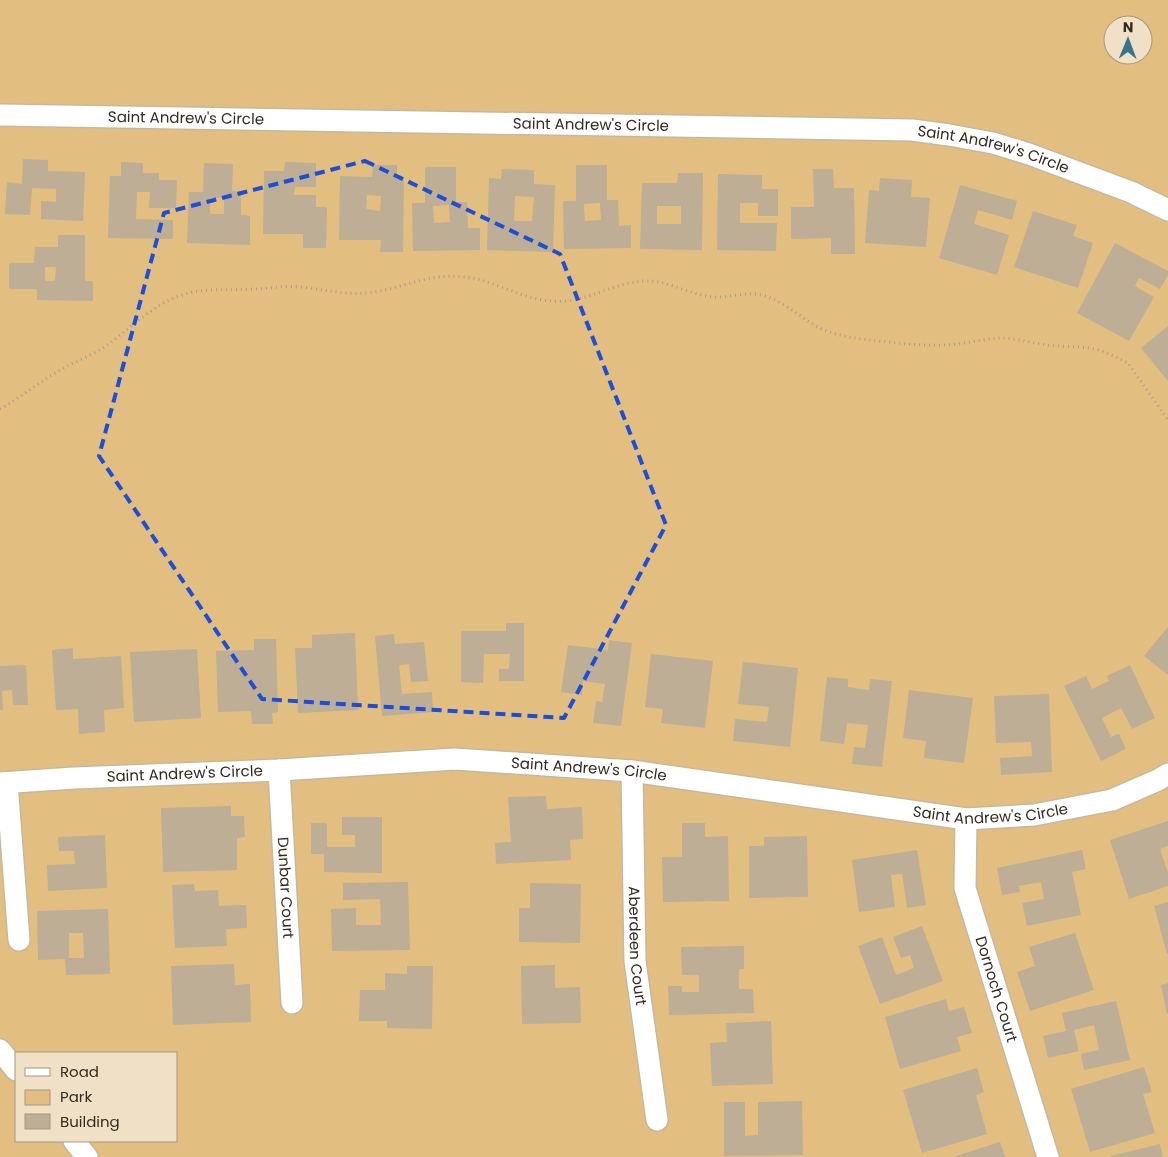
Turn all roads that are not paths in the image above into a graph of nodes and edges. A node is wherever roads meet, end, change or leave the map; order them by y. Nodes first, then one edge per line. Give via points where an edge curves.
1 (0, 115) edge
2 (1168, 210) edge
3 (279, 770) junction
4 (632, 771) junction
5 (1168, 774) edge
6 (4, 783) edge
7 (966, 819) junction
8 (19, 940) dead end
9 (292, 1003) dead end
10 (0, 1050) edge
11 (15, 1069) edge
12 (657, 1120) dead end
13 (75, 1142) edge
14 (87, 1157) edge
15 (1048, 1157) edge

1 - 2 street, Saint Andrew's Circle via 912,130 993,143 1029,154 1132,192
3 - 4 street, Saint Andrew's Circle via 455,759
3 - 6 street, Saint Andrew's Circle
3 - 9 street, Dunbar Court
4 - 7 street, Saint Andrew's Circle
4 - 12 street, Aberdeen Court via 635,960
5 - 7 street, Saint Andrew's Circle via 1112,800 1034,815
6 - 8 street
7 - 15 street, Dornoch Court via 965,888
10 - 11 street
13 - 14 street

